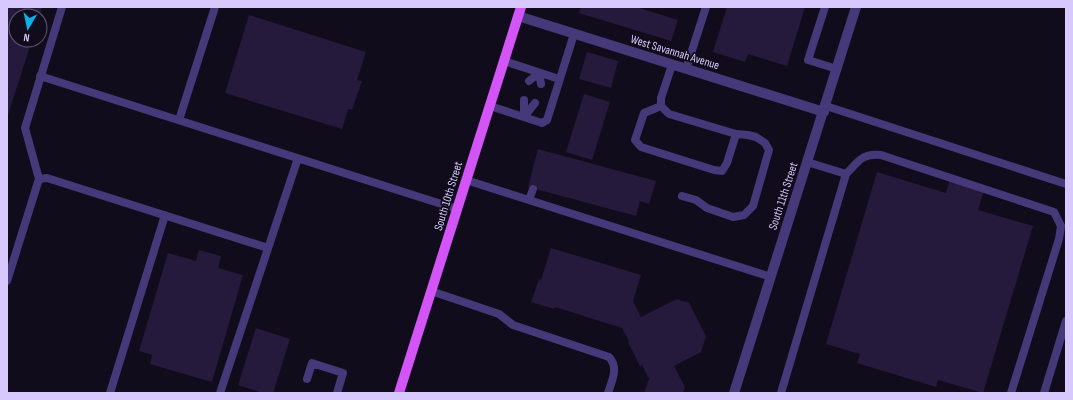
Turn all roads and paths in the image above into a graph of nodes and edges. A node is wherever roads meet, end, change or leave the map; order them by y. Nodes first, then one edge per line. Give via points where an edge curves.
1 (62, 7) edge
2 (215, 7) edge
3 (706, 7) edge
4 (825, 7) edge
5 (856, 7) edge
6 (519, 12) edge
7 (574, 34) junction
8 (504, 61) junction
9 (672, 65) junction
10 (686, 69) junction
11 (837, 69) junction
12 (539, 72) junction
13 (40, 76) junction
14 (559, 79) junction
15 (530, 81) dead end
16 (541, 84) dead end
17 (524, 100) dead end
18 (535, 103) dead end
19 (490, 106) junction
20 (661, 106) junction
21 (825, 109) junction
22 (524, 117) junction
23 (179, 120) junction
24 (736, 134) junction
25 (298, 158) junction
26 (807, 162) junction
27 (846, 174) junction
28 (39, 179) junction
29 (466, 180) junction
30 (1066, 184) edge
31 (533, 189) dead end
32 (682, 196) dead end
33 (529, 200) junction
34 (457, 208) junction
35 (165, 215) junction
36 (268, 248) junction
37 (771, 277) junction
38 (7, 281) edge
39 (431, 291) junction
40 (1066, 321) edge
41 (307, 379) dead end
42 (110, 393) edge
43 (220, 393) edge
44 (337, 393) edge
45 (399, 393) edge
46 (608, 393) edge
47 (734, 393) edge
48 (781, 393) edge
49 (1011, 393) edge
50 (1044, 393) edge

1 - 13 lane
2 - 23 lane
3 - 10 lane
4 - 11 lane via 808,60
5 - 11 street, South 11th Street
6 - 7 street, West Savannah Avenue
6 - 8 main road, South 10th Street
7 - 9 street, West Savannah Avenue
7 - 14 lane
8 - 12 lane
8 - 19 main road, South 10th Street
9 - 10 street, West Savannah Avenue
9 - 20 lane via 661,98
10 - 21 street, West Savannah Avenue
11 - 21 street, South 11th Street
12 - 14 lane
12 - 15 lane
12 - 16 lane
13 - 23 lane
13 - 28 lane via 25,128
14 - 22 lane via 547,120 542,123
17 - 22 lane
18 - 22 lane
19 - 22 lane
19 - 29 main road, South 10th Street
20 - 24 lane via 669,114
20 - 24 lane via 644,113 635,140 641,147 714,170 722,170 727,164
21 - 26 street, South 11th Street
21 - 30 lane
23 - 25 lane
24 - 32 lane via 756,137 765,143 769,150 752,206 744,215 733,217
25 - 34 lane
25 - 36 lane
26 - 27 lane
26 - 37 street, South 11th Street
27 - 48 lane
27 - 49 lane via 861,158 870,154 881,155 1054,212 1061,226 1059,239
28 - 35 lane via 47,178
28 - 38 lane
29 - 33 lane
29 - 34 main road, South 10th Street
31 - 33 lane
33 - 37 lane
34 - 39 main road, South 10th Street
35 - 36 lane
35 - 42 lane
36 - 43 lane
37 - 47 street, South 11th Street
39 - 45 main road, South 10th Street
39 - 46 lane via 499,314 513,325 609,357 615,368
40 - 50 lane
41 - 44 lane via 312,363 343,373

